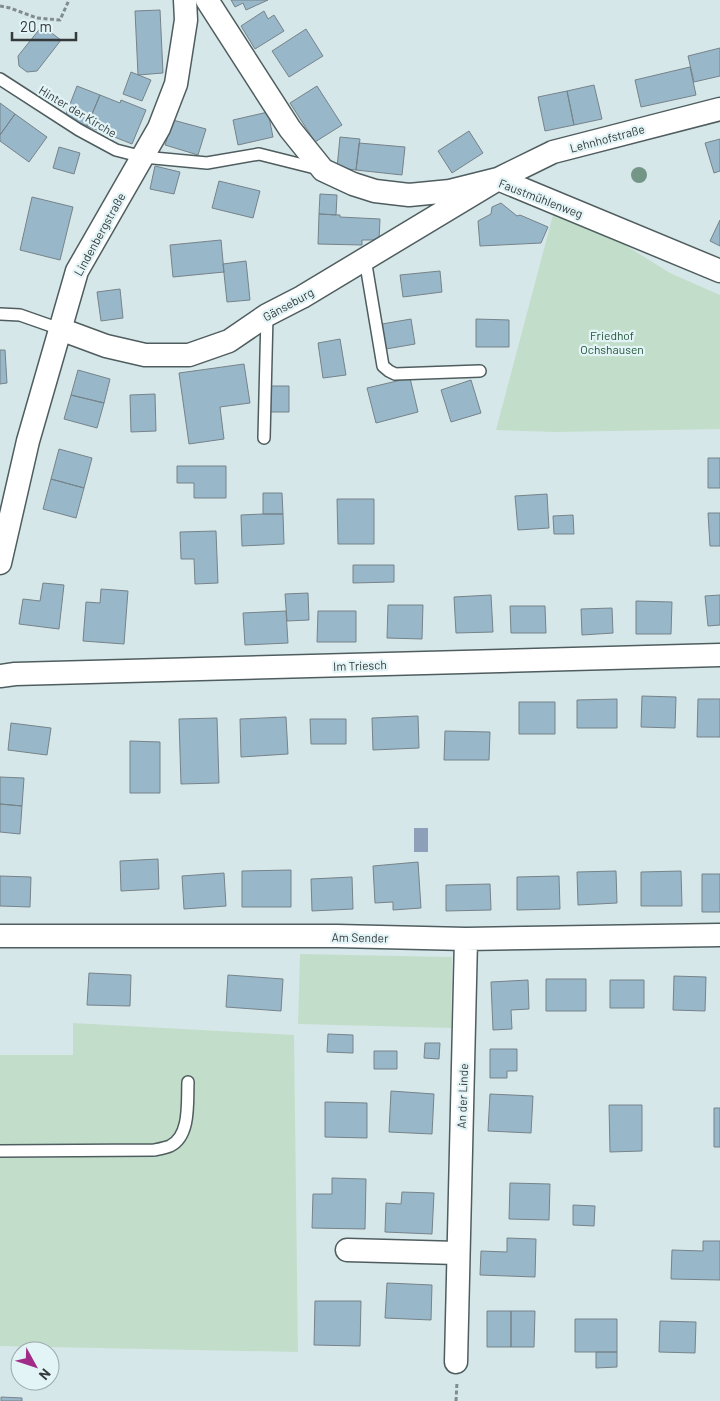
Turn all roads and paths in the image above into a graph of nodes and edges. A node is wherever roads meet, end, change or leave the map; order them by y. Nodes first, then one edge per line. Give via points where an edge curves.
1 (69, 0) edge
2 (185, 0) edge
3 (207, 0) edge
4 (0, 6) edge
5 (0, 79) edge
6 (720, 108) edge
7 (144, 157) junction
8 (323, 170) junction
9 (498, 180) junction
10 (365, 259) junction
11 (720, 271) edge
12 (0, 314) edge
13 (267, 315) junction
14 (60, 328) junction
15 (480, 371) dead end
16 (264, 438) dead end
17 (0, 563) edge
18 (720, 655) edge
19 (0, 676) edge
20 (720, 935) edge
21 (0, 936) edge
22 (466, 939) junction
23 (188, 1082) dead end
24 (0, 1150) edge
25 (346, 1250) dead end
26 (457, 1253) junction
27 (456, 1362) dead end

1 - 4 path via 60,20 37,18
2 - 7 street, Lindenbergstraße via 186,20 176,84
3 - 8 street, Faustmühlenweg via 290,129
5 - 7 lane, Hinter der Kirche via 79,130 116,150
6 - 9 street, Lehnhofstraße via 553,152
7 - 8 lane, Hinter der Kirche via 207,163 259,154
7 - 14 street, Lindenbergstraße via 76,271
8 - 9 street, Faustmühlenweg via 375,191 409,195 450,191
9 - 10 street, Gänseburg
9 - 11 street, Faustmühlenweg
10 - 13 street, Gänseburg
10 - 15 lane via 383,366 395,374
12 - 14 lane via 20,315
13 - 14 street, Gänseburg via 229,341 189,355 145,354 106,346
13 - 16 lane
14 - 17 street, Lindenbergstraße via 28,442
18 - 19 street, Im Triesch
20 - 22 street, Am Sender
21 - 22 street, Am Sender
22 - 26 street, An der Linde
23 - 24 lane via 185,1126 171,1145 154,1150
25 - 26 street
26 - 27 street, An der Linde

